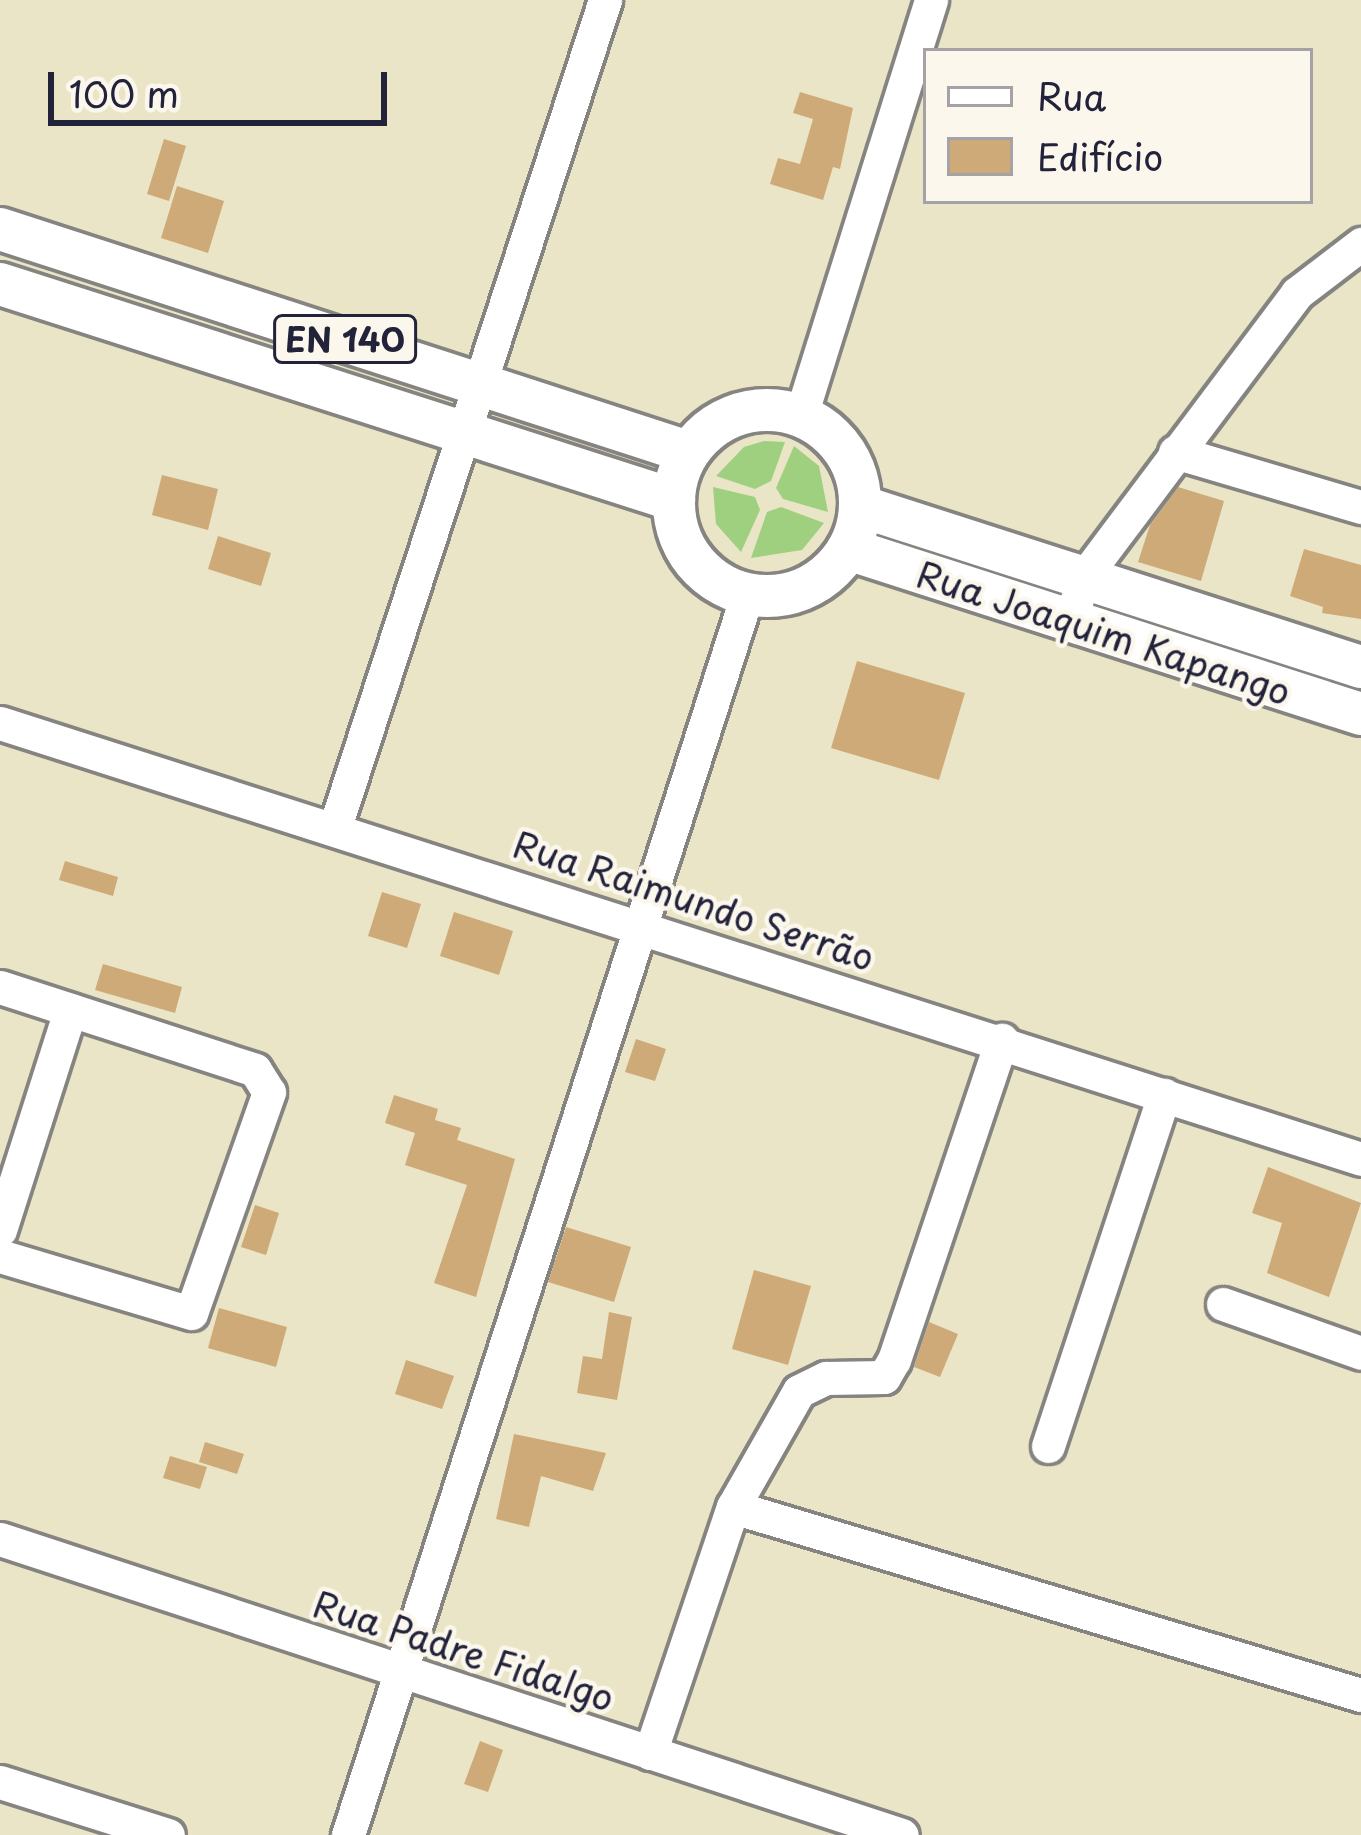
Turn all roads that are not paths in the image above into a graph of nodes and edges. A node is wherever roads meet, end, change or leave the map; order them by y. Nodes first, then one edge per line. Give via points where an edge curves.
1 (605, 0) edge
2 (931, 0) edge
3 (0, 229) edge
4 (1361, 244) edge
5 (0, 284) edge
6 (175, 285) junction
7 (158, 336) junction
8 (481, 383) junction
9 (801, 415) junction
10 (465, 434) junction
11 (688, 452) junction
12 (1175, 452) junction
13 (674, 500) junction
14 (860, 506) junction
15 (1361, 507) edge
16 (848, 549) junction
17 (1084, 577) junction
18 (747, 595) junction
19 (1070, 621) junction
20 (1361, 667) edge
21 (1361, 714) edge
22 (0, 722) edge
23 (335, 827) junction
24 (636, 922) junction
25 (0, 987) edge
26 (70, 1010) junction
27 (1002, 1040) junction
28 (1164, 1095) junction
29 (1361, 1159) edge
30 (0, 1230) edge
31 (0, 1256) edge
32 (1222, 1304) dead end
33 (1361, 1353) edge
34 (1048, 1446) dead end
35 (733, 1507) junction
36 (0, 1539) edge
37 (405, 1670) junction
38 (1361, 1695) edge
39 (650, 1753) junction
40 (0, 1782) edge
41 (168, 1835) edge
42 (348, 1835) edge
43 (902, 1835) edge

1 - 8 street
2 - 9 street
3 - 6 main road, EN 140
4 - 12 street via 1297,293
5 - 7 main road, EN 140
6 - 7 main road
6 - 8 main road, EN 140
7 - 10 main road, EN 140
8 - 10 street
8 - 11 main road, EN 140
9 - 11 main road via 738,413
9 - 14 main road via 845,451
10 - 13 main road, EN 140
10 - 23 street
11 - 13 main road
12 - 15 street
12 - 17 street
13 - 18 main road via 693,560
14 - 16 main road
14 - 17 main road, Rua Joaquim Kapango
16 - 18 main road via 805,588
16 - 19 main road, Rua Joaquim Kapango
17 - 19 street
17 - 20 main road, Rua Joaquim Kapango
18 - 24 street
19 - 21 main road, Rua Joaquim Kapango
22 - 23 street, Rua Raimundo Serrão
23 - 24 street, Rua Raimundo Serrão
24 - 27 street, Rua Raimundo Serrão
24 - 37 street
25 - 26 street
26 - 30 street
26 - 31 street via 255,1070 269,1092 191,1313
27 - 28 street, Rua Raimundo Serrão
27 - 35 street via 895,1360 884,1377 826,1378 799,1391
28 - 29 street, Rua Raimundo Serrão
28 - 34 street
32 - 33 street
35 - 38 street
35 - 39 street
36 - 37 street, Rua Padre Fidalgo
37 - 39 street, Rua Padre Fidalgo
37 - 42 street
39 - 43 street, Rua Padre Fidalgo
40 - 41 street

